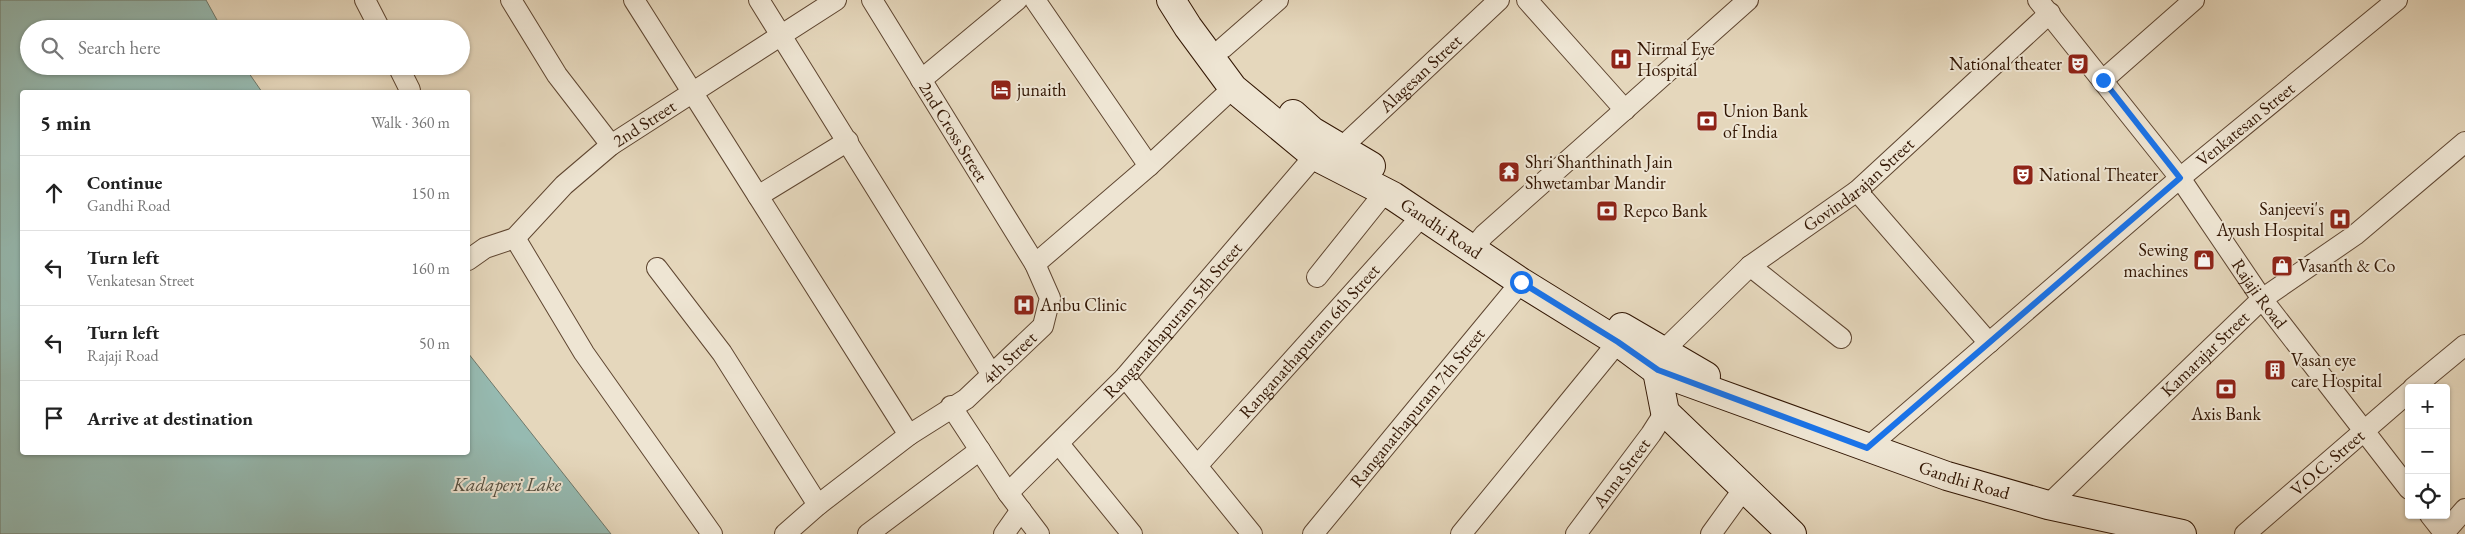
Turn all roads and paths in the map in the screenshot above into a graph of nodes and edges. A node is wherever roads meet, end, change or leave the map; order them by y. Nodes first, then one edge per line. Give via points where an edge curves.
1 (365, 0) edge
2 (511, 0) edge
3 (634, 0) edge
4 (759, 0) edge
5 (836, 0) edge
6 (872, 0) edge
7 (1018, 0) edge
8 (1036, 0) edge
9 (1172, 0) edge
10 (1191, 0) edge
11 (1278, 0) edge
12 (1499, 0) edge
13 (1527, 0) edge
14 (1748, 0) edge
15 (2194, 0) edge
16 (2397, 0) edge
17 (2044, 7) edge
18 (375, 20) edge
19 (782, 36) junction
20 (1223, 48) junction
21 (402, 75) edge
22 (921, 80) junction
23 (2103, 80) junction
24 (1234, 88) junction
25 (410, 90) dead end
26 (692, 92) junction
27 (1625, 110) junction
28 (848, 141) junction
29 (2465, 142) edge
30 (611, 145) junction
31 (1328, 148) junction
32 (1150, 166) junction
33 (2180, 178) junction
34 (1857, 191) junction
35 (1385, 192) junction
36 (758, 196) junction
37 (1421, 217) junction
38 (515, 238) junction
39 (1478, 242) junction
40 (470, 259) edge
41 (1035, 264) junction
42 (1750, 266) junction
43 (657, 268) dead end
44 (1317, 277) dead end
45 (1521, 282) junction
46 (2262, 299) junction
47 (1841, 338) dead end
48 (1618, 342) junction
49 (1989, 343) junction
50 (2465, 345) edge
51 (1661, 360) junction
52 (992, 375) junction
53 (1125, 377) junction
54 (2418, 384) edge
55 (2405, 395) edge
56 (951, 406) junction
57 (1665, 412) junction
58 (2362, 431) junction
59 (909, 435) junction
60 (1059, 444) junction
61 (1867, 448) junction
62 (980, 450) junction
63 (1197, 466) junction
64 (2405, 484) edge
65 (1745, 487) junction
66 (1008, 493) junction
67 (818, 505) junction
68 (2048, 505) junction
69 (1021, 510) junction
70 (2465, 510) edge
71 (2433, 519) edge
72 (2444, 533) edge
73 (712, 534) edge
74 (784, 534) edge
75 (868, 534) edge
76 (1004, 534) edge
77 (1039, 534) edge
78 (1132, 534) edge
79 (1252, 534) edge
80 (1314, 534) edge
81 (1461, 534) edge
82 (1576, 534) edge
83 (1711, 534) edge
84 (1792, 534) edge
85 (2182, 534) edge
86 (2245, 534) edge

1 - 18 street
2 - 30 street via 557,75
3 - 26 street
4 - 19 street
5 - 19 street, 2nd Street
6 - 22 street, 2nd Cross Street
7 - 22 street
8 - 32 street
9 - 24 main road, Gandhi Road
10 - 20 main road, Gandhi Road
11 - 20 street
12 - 31 street, Alagesan Street
13 - 27 street
14 - 27 street
15 - 23 street
16 - 33 street, Venkatesan Street
17 - 23 street, Rajaji Road
17 - 34 street, Govindarajan Street
19 - 26 street, 2nd Street
19 - 28 street
20 - 31 main road, Gandhi Road via 1247,75
21 - 25 street
22 - 41 street, 2nd Cross Street
23 - 33 street, Rajaji Road
24 - 31 main road, Gandhi Road
24 - 32 street
26 - 30 street, 2nd Street
26 - 36 street
27 - 39 street
28 - 36 street
28 - 52 street
29 - 46 street, Kamarajar Street via 2355,235
30 - 38 street, 2nd Street via 564,185
31 - 35 main road, Gandhi Road
31 - 39 main road, Gandhi Road
31 - 53 street, Ranganathapuram 5th Street
32 - 41 street
33 - 46 street, Rajaji Road
33 - 49 street, Venkatesan Street
34 - 42 street, Govindarajan Street
34 - 49 street
35 - 37 main road, Gandhi Road
35 - 44 street
36 - 59 street
37 - 39 main road, Gandhi Road
37 - 63 street, Ranganathapuram 6th Street
38 - 40 street, 2nd Street via 485,248
38 - 73 street via 584,353
39 - 45 main road, Gandhi Road
39 - 51 main road, Gandhi Road via 1619,326
41 - 52 street, 4th Street via 1050,298 1043,326
42 - 47 street
42 - 51 street, Govindarajan Street
43 - 67 street via 722,353
45 - 48 main road, Gandhi Road
45 - 80 street, Ranganathapuram 7th Street
46 - 58 street, Rajaji Road
46 - 68 street, Kamarajar Street
48 - 51 main road, Gandhi Road
48 - 81 street
49 - 61 street, Venkatesan Street
50 - 54 street
51 - 57 main road
51 - 61 main road, Gandhi Road via 1752,404
52 - 56 street, 4th Street via 966,399
53 - 60 street, Ranganathapuram 5th Street
53 - 63 street
55 - 58 street, V.O.C. Street
56 - 59 street, 4th Street
56 - 62 street
57 - 65 main road
57 - 82 street, Anna Street
58 - 64 street, Rajaji Road
58 - 86 street, V.O.C. Street
59 - 67 street, 4th Street
60 - 66 street, Ranganathapuram 5th Street
60 - 78 street
61 - 68 main road, Gandhi Road via 1947,476
62 - 66 street
62 - 75 street
63 - 79 street
65 - 83 street
65 - 84 main road
66 - 69 street
67 - 74 street, 4th Street
68 - 85 main road, Gandhi Road
69 - 76 street
69 - 77 street
70 - 72 street
71 - 72 street

